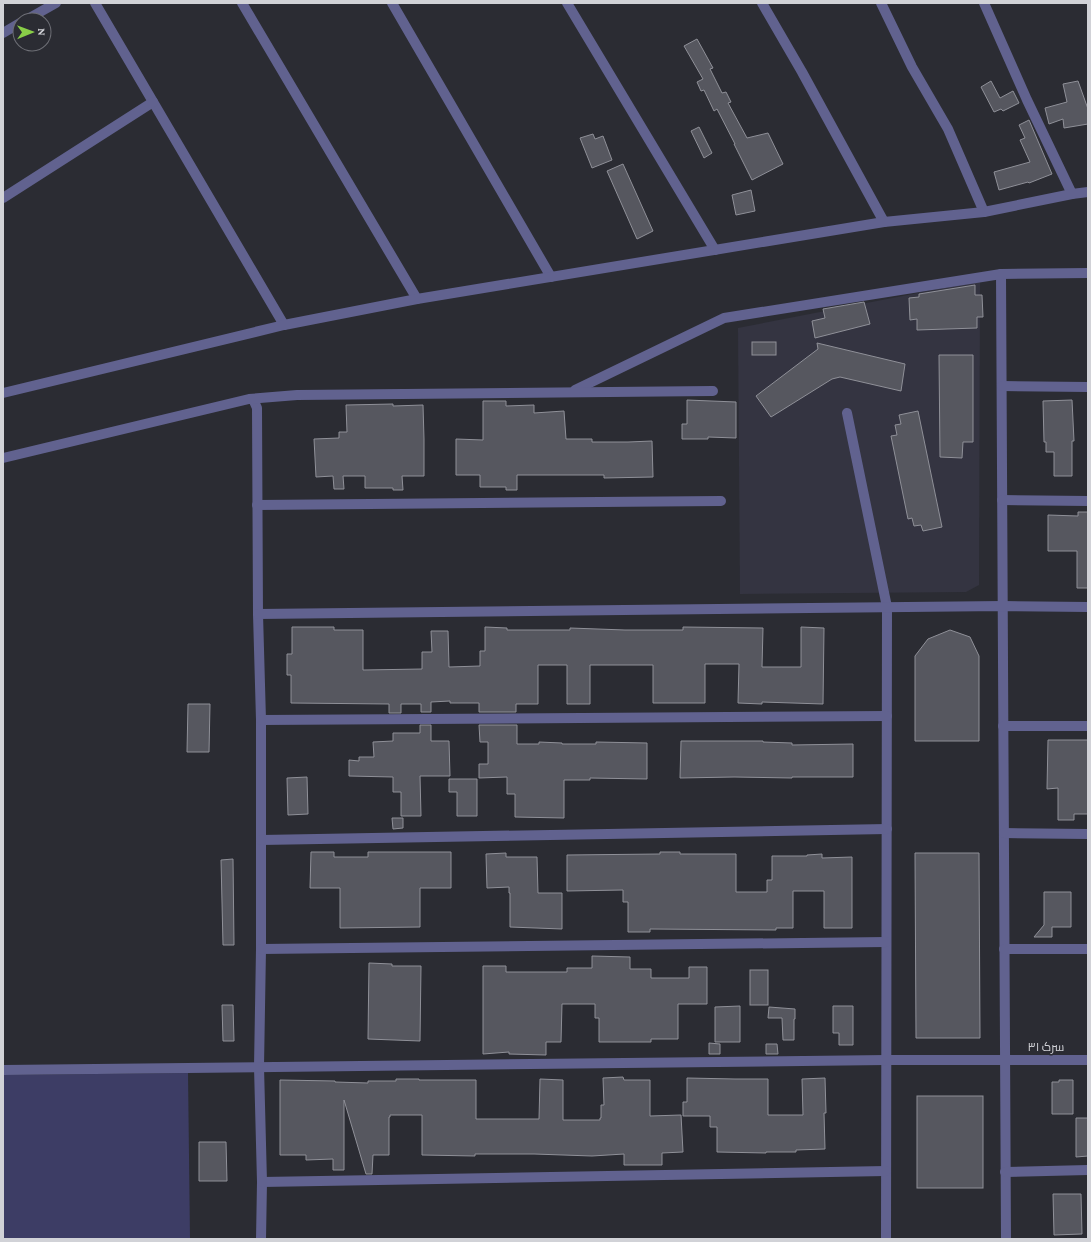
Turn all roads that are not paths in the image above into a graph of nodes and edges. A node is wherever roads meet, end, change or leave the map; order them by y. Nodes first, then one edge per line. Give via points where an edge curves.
1 (56, 3) edge
2 (95, 3) edge
3 (242, 3) edge
4 (392, 3) edge
5 (568, 3) edge
6 (762, 3) edge
7 (881, 3) edge
8 (984, 3) edge
9 (40, 12) edge
10 (12, 28) edge
11 (3, 33) edge
12 (153, 102) junction
13 (1088, 192) edge
14 (1072, 194) junction
15 (3, 198) edge
16 (984, 212) junction
17 (884, 222) junction
18 (715, 250) junction
19 (1088, 273) edge
20 (1001, 274) junction
21 (551, 277) junction
22 (417, 299) junction
23 (284, 325) junction
24 (1002, 386) junction
25 (1088, 387) edge
26 (713, 391) dead end
27 (571, 392) junction
28 (3, 393) edge
29 (253, 399) junction
30 (847, 413) dead end
31 (3, 458) edge
32 (1002, 500) junction
33 (721, 501) dead end
34 (1088, 501) edge
35 (257, 504) junction
36 (1003, 606) junction
37 (887, 607) junction
38 (1088, 607) edge
39 (258, 614) junction
40 (887, 716) junction
41 (261, 720) junction
42 (1003, 726) junction
43 (1088, 726) edge
44 (887, 829) junction
45 (1004, 833) junction
46 (1088, 834) edge
47 (261, 840) junction
48 (886, 942) junction
49 (261, 949) junction
50 (1004, 949) junction
51 (1088, 949) edge
52 (886, 1060) junction
53 (1005, 1060) junction
54 (1088, 1060) edge
55 (259, 1067) junction
56 (3, 1070) edge
57 (1088, 1170) edge
58 (886, 1171) junction
59 (1005, 1172) junction
60 (262, 1182) junction
61 (261, 1239) edge
62 (886, 1239) edge
63 (1006, 1239) edge

1 - 9 street
2 - 12 street
3 - 22 street
4 - 21 street
5 - 18 street
6 - 17 street
7 - 16 street via 912,67 948,129
8 - 14 street
10 - 11 street
12 - 15 street
12 - 23 street
13 - 14 street
14 - 16 street
16 - 17 street
17 - 18 street
18 - 21 street
19 - 20 street
20 - 24 street
20 - 27 street via 724,318
21 - 22 street
22 - 23 street
23 - 28 street
24 - 25 street
24 - 32 street
26 - 27 street
27 - 29 street via 297,395
29 - 31 street
29 - 35 street via 257,408
30 - 37 street
32 - 34 street
32 - 36 street
33 - 35 street
35 - 39 street
36 - 37 street
36 - 38 street
36 - 42 street
37 - 39 street
37 - 40 street
39 - 41 street
40 - 41 street
40 - 44 street
41 - 47 street
42 - 43 street
42 - 45 street
44 - 47 street
44 - 48 street
45 - 46 street
45 - 50 street
47 - 49 street
48 - 49 street
48 - 52 street
49 - 55 street
50 - 51 street
50 - 53 street
52 - 53 street, سرک ۳۱
52 - 55 street, سرک ۳۱
52 - 58 street
53 - 54 street, سرک ۳۱
53 - 59 street
55 - 56 street, سرک ۳۱
55 - 60 street
57 - 59 street
58 - 60 street
58 - 62 street
59 - 63 street
60 - 61 street

